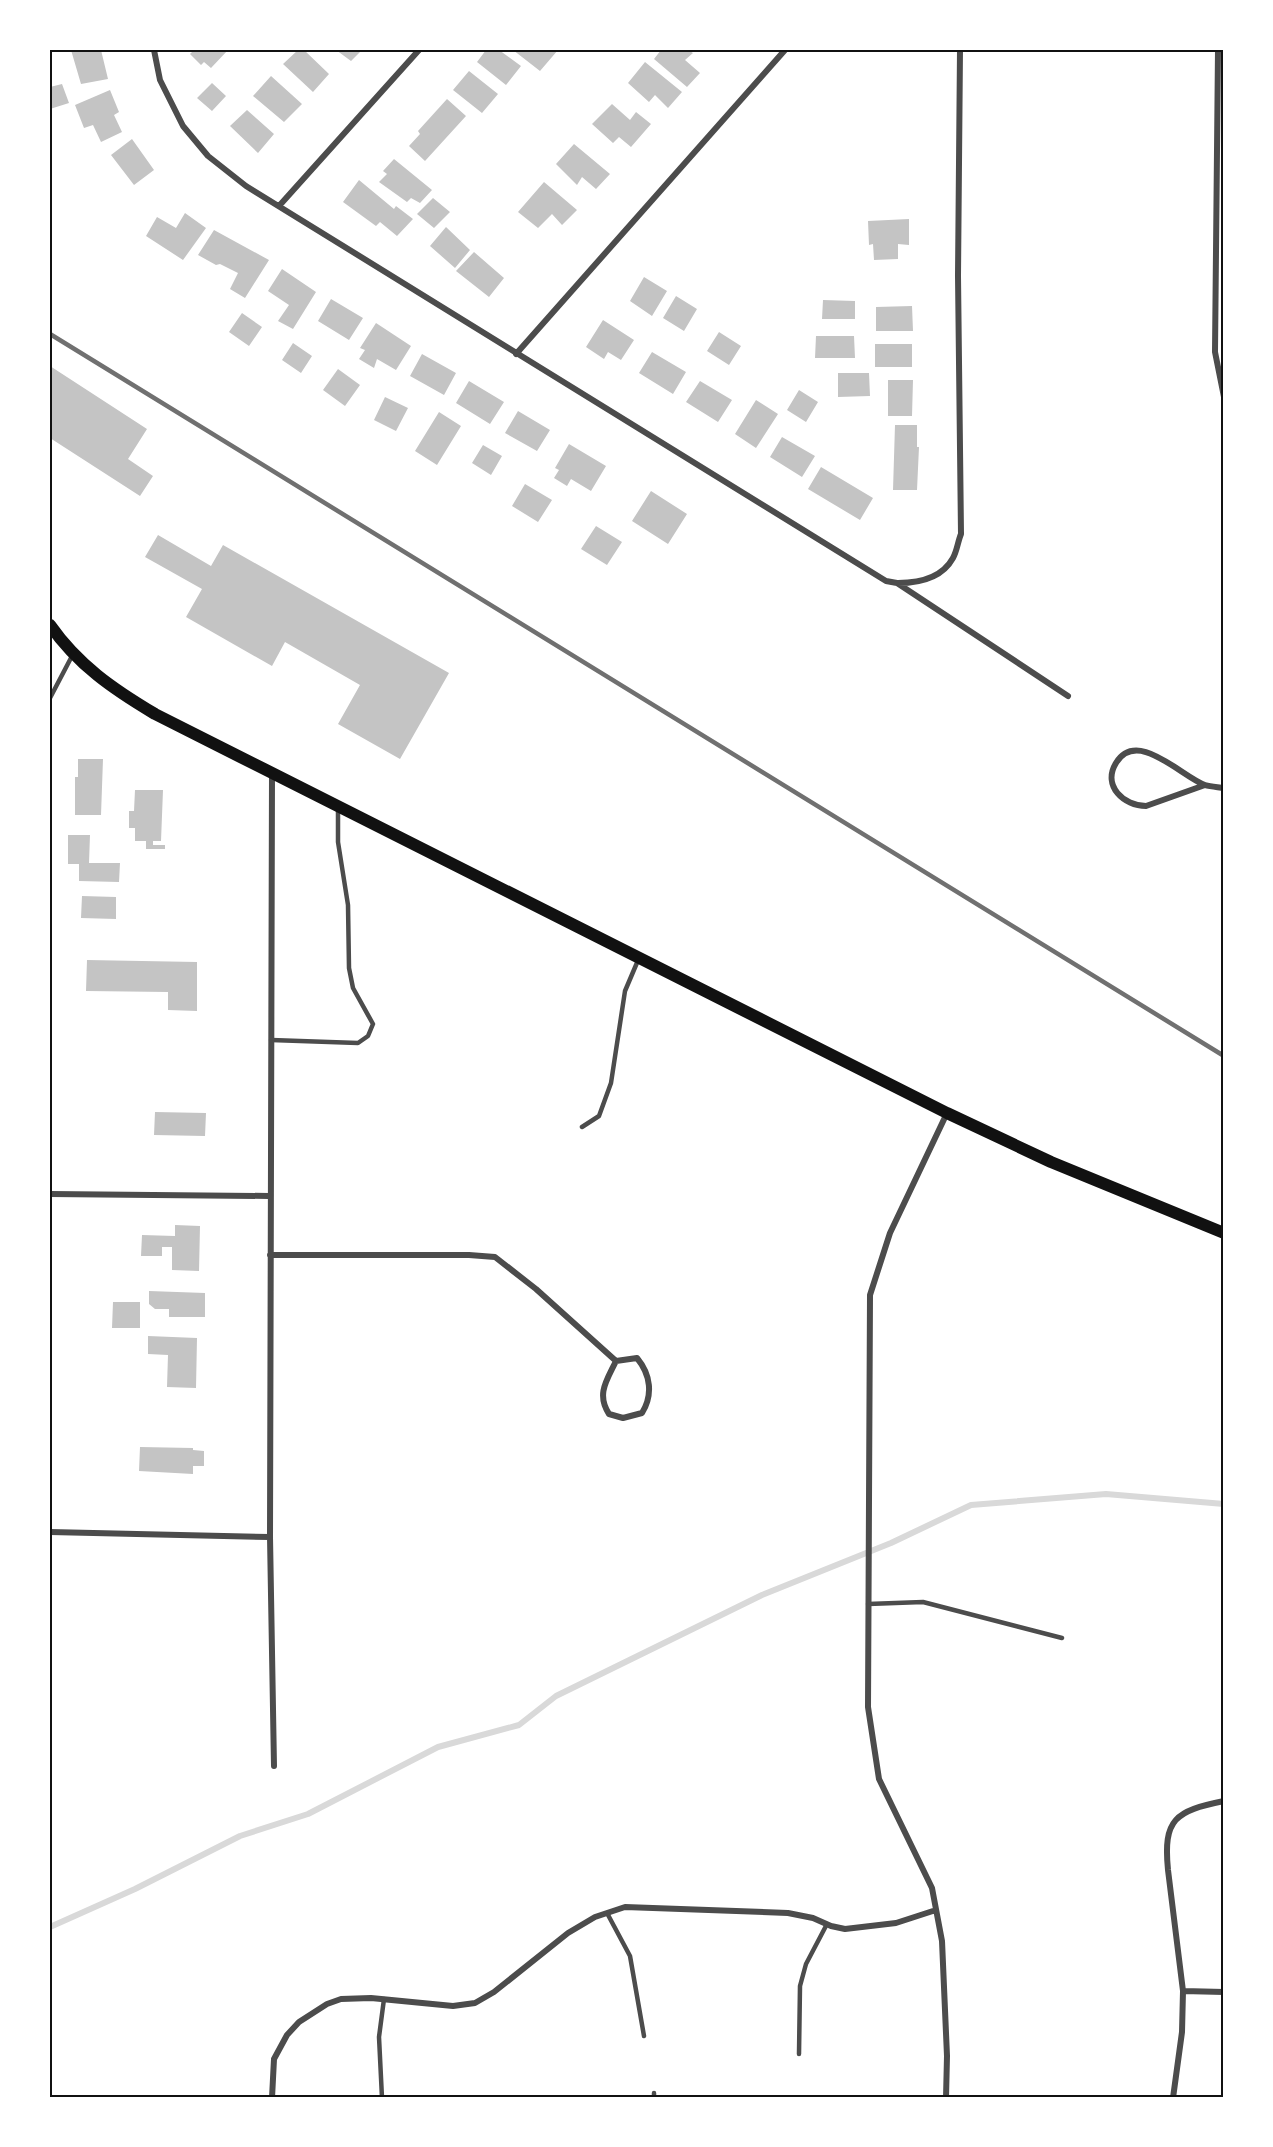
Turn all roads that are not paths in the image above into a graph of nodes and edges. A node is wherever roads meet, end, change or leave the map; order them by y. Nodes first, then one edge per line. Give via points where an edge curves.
1 (154, 50) edge
2 (419, 50) edge
3 (785, 50) edge
4 (960, 50) edge
5 (1218, 50) edge
6 (279, 206) junction
7 (516, 354) junction
8 (1224, 397) edge
9 (897, 583) junction
10 (50, 625) edge
11 (73, 654) junction
12 (1068, 696) dead end
13 (50, 698) edge
14 (272, 773) junction
15 (1205, 785) junction
16 (1224, 789) edge
17 (338, 806) junction
18 (639, 958) junction
19 (270, 1040) junction
20 (947, 1113) junction
21 (582, 1126) dead end
22 (50, 1194) edge
23 (269, 1196) junction
24 (1224, 1233) edge
25 (270, 1255) junction
26 (616, 1362) junction
27 (50, 1532) edge
28 (270, 1537) junction
29 (868, 1604) junction
30 (1062, 1638) dead end
31 (274, 1766) dead end
32 (1224, 1802) edge
33 (936, 1910) junction
34 (607, 1913) junction
35 (826, 1924) junction
36 (1183, 1991) junction
37 (1224, 1992) edge
38 (384, 1999) junction
39 (644, 2036) dead end
40 (799, 2054) dead end
41 (272, 2097) edge
42 (382, 2097) edge
43 (946, 2097) edge
44 (1173, 2097) edge

1 - 6 street via 160,80 183,126 208,156
2 - 6 street
3 - 7 street
4 - 9 street via 961,534 953,558 939,574 917,583
5 - 8 street via 1215,352
6 - 7 street
7 - 9 street via 886,580
9 - 12 street
10 - 11 main road
11 - 13 lane
11 - 14 main road via 139,705
14 - 17 main road
14 - 19 street
15 - 15 street via 1142,750 1119,758 1112,773 1114,790 1131,805 1138,806
15 - 16 street
17 - 18 main road
17 - 19 lane via 338,842 348,905 349,968 353,988 373,1024 368,1036 358,1042
18 - 20 main road
18 - 21 lane via 626,991 611,1083 599,1116
19 - 23 street
20 - 24 main road via 1051,1162
20 - 29 street via 890,1233 870,1295
22 - 23 street
23 - 25 street
25 - 26 street via 495,1257
25 - 28 street
26 - 26 street via 637,1358 645,1368 649,1402 642,1413 623,1418 609,1414 602,1405 603,1389
27 - 28 street
28 - 31 street
29 - 30 lane via 923,1602
29 - 33 street via 867,1707 879,1779 932,1888
32 - 36 street via 1187,1811 1175,1820 1168,1835 1166,1851
33 - 35 street via 866,1928 845,1929
33 - 43 street via 942,1941
34 - 35 street via 625,1908 788,1913
34 - 38 street via 568,1933 475,2003 453,2006
34 - 39 lane via 630,1956
35 - 40 lane via 806,1964 801,1986
36 - 37 street
36 - 44 street
38 - 41 street via 341,1999 299,2022 286,2035 274,2059
38 - 42 lane via 379,2037

